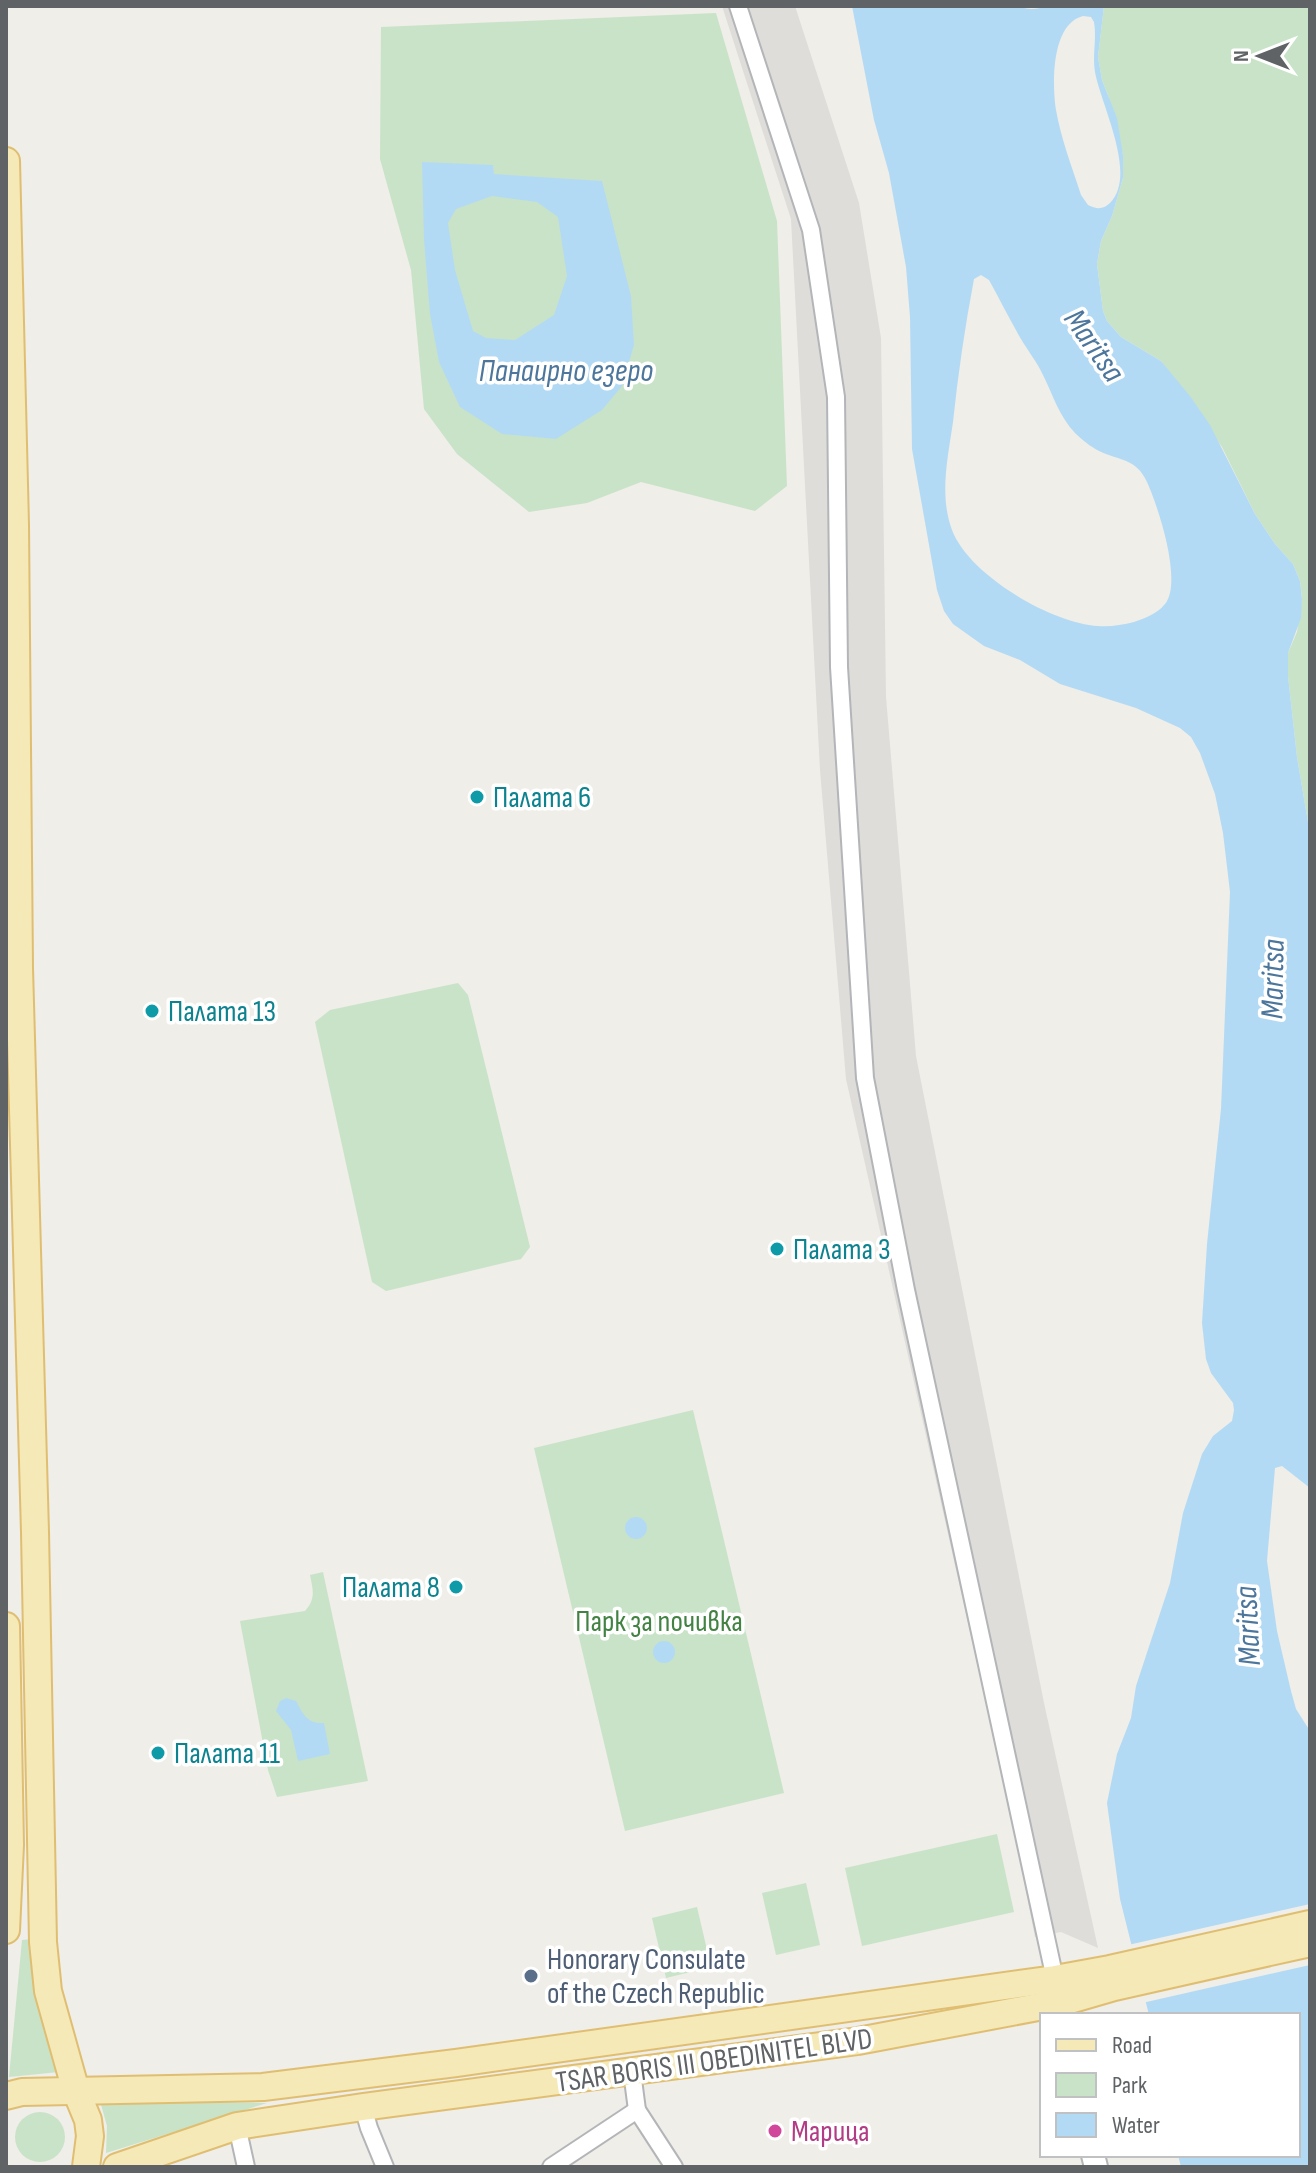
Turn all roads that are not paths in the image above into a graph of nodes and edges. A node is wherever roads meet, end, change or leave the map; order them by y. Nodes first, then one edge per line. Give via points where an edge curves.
1 (738, 6) edge
2 (6, 161) edge
3 (10, 525) edge
4 (6, 1626) edge
5 (7, 1899) edge
6 (1310, 1924) edge
7 (6, 1930) edge
8 (1310, 1943) edge
9 (1112, 1978) junction
10 (1059, 1999) edge
11 (632, 2072) junction
12 (76, 2091) junction
13 (6, 2096) edge
14 (363, 2107) junction
15 (637, 2110) junction
16 (237, 2126) junction
17 (86, 2167) edge
18 (117, 2167) edge
19 (246, 2167) edge
20 (385, 2167) edge
21 (551, 2167) edge
22 (674, 2167) edge

1 - 10 street via 811,230 836,397 839,667 865,1078
2 - 3 main road
3 - 12 main road via 43,1942 48,1991
4 - 5 main road
5 - 7 main road
6 - 9 main road
8 - 9 main road
9 - 10 main road
10 - 11 main road, TSAR BORIS III OBEDINITEL BLVD via 858,2041
10 - 12 main road, TSAR BORIS III OBEDINITEL BLVD via 263,2087
11 - 14 main road, TSAR BORIS III OBEDINITEL BLVD
11 - 15 street
12 - 13 main road, TSAR BORIS III OBEDINITEL BLVD
12 - 17 main road via 88,2120
14 - 16 main road, TSAR BORIS III OBEDINITEL BLVD
14 - 20 street
15 - 21 street
15 - 22 street
16 - 18 main road, TSAR BORIS III OBEDINITEL BLVD
16 - 19 street

